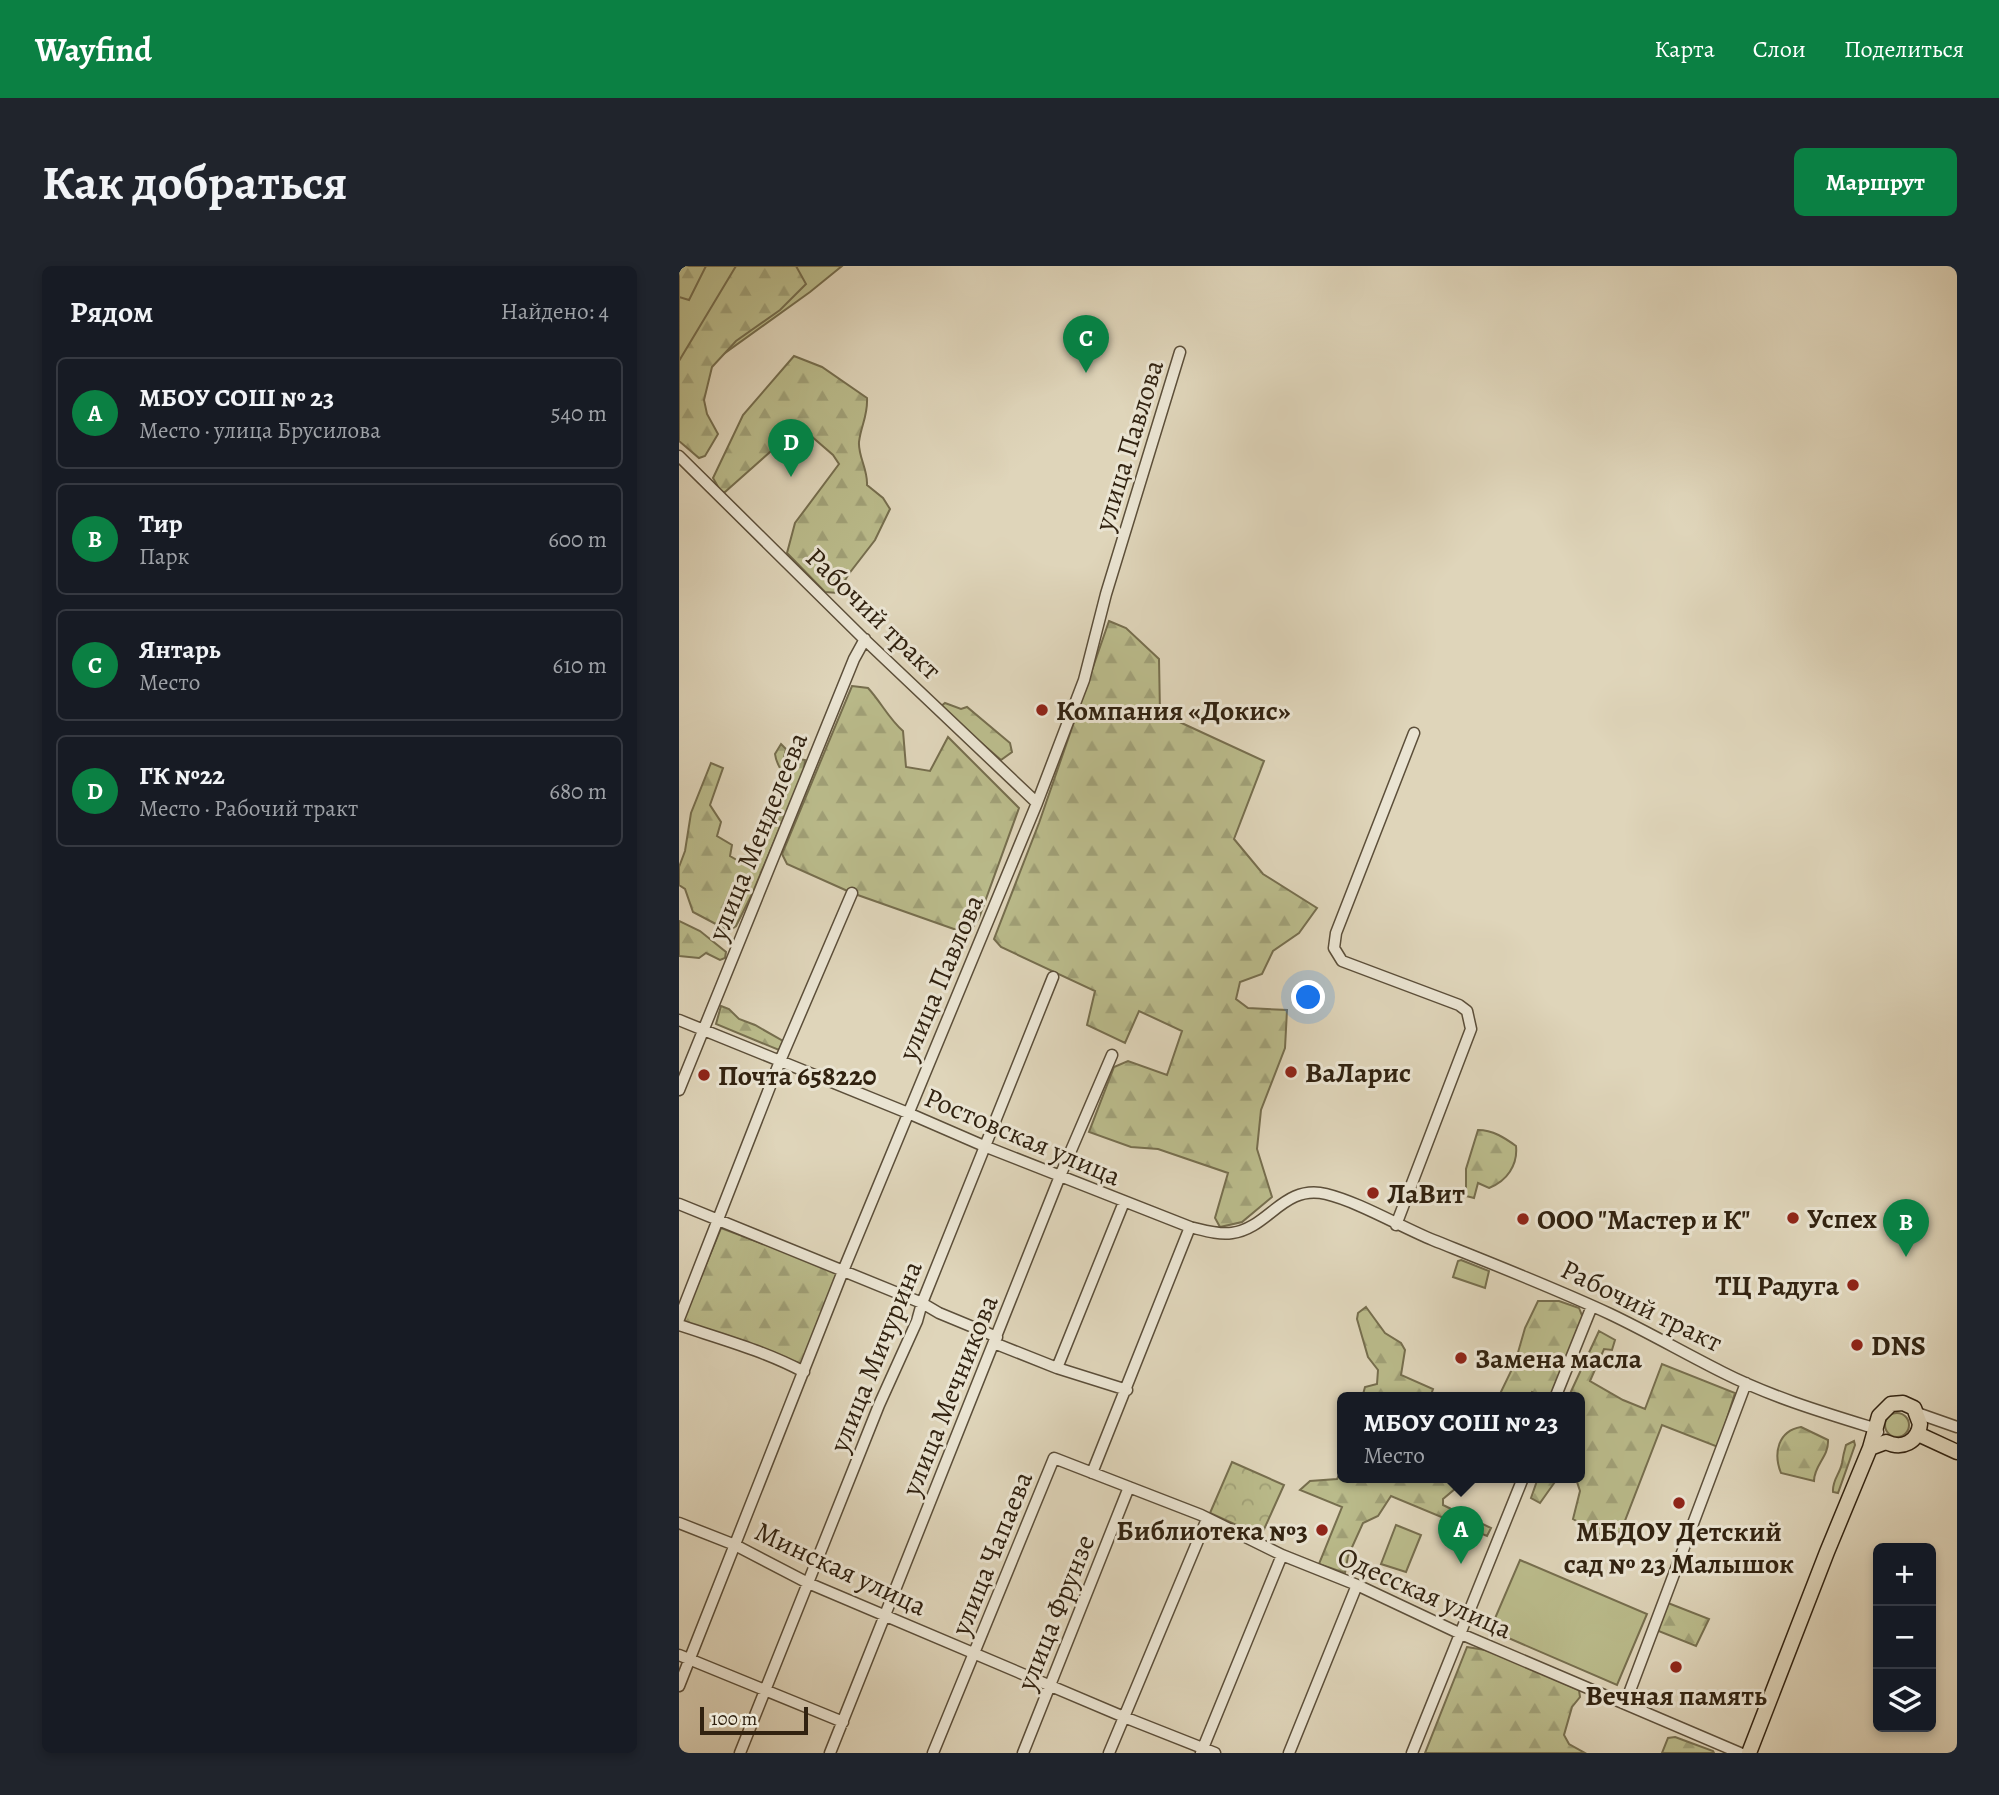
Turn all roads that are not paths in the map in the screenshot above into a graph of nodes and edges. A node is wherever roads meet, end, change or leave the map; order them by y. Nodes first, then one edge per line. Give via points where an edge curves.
1 (1180, 352) dead end
2 (679, 456) edge
3 (865, 639) junction
4 (1414, 733) dead end
5 (1037, 803) junction
6 (852, 893) dead end
7 (1053, 977) dead end
8 (679, 1020) edge
9 (703, 1030) junction
10 (1112, 1055) dead end
11 (780, 1061) junction
12 (679, 1090) edge
13 (908, 1113) junction
14 (984, 1146) junction
15 (1060, 1176) junction
16 (1309, 1192) joint
17 (1124, 1202) junction
18 (679, 1204) edge
19 (717, 1219) junction
20 (1396, 1224) junction
21 (1190, 1227) junction
22 (843, 1271) junction
23 (922, 1303) junction
24 (1592, 1306) junction
25 (679, 1319) edge
26 (679, 1325) edge
27 (996, 1340) junction
28 (1057, 1368) junction
29 (804, 1372) junction
30 (1747, 1383) junction
31 (1127, 1390) junction
32 (1557, 1392) edge
33 (1882, 1410) junction
34 (1917, 1413) junction
35 (1938, 1420) junction
36 (1854, 1422) junction
37 (1957, 1427) edge
38 (1877, 1429) junction
39 (1922, 1434) junction
40 (1886, 1442) junction
41 (1870, 1448) junction
42 (1957, 1451) edge
43 (1092, 1473) junction
44 (1521, 1483) edge
45 (1129, 1487) junction
46 (1207, 1519) junction
47 (679, 1523) edge
48 (735, 1545) junction
49 (1282, 1555) junction
50 (808, 1583) junction
51 (1357, 1585) junction
52 (884, 1615) junction
53 (1461, 1634) junction
54 (975, 1653) junction
55 (685, 1657) edge
56 (1050, 1685) junction
57 (679, 1686) edge
58 (766, 1690) junction
59 (1625, 1704) junction
60 (1124, 1717) junction
61 (843, 1722) junction
62 (1202, 1751) edge
63 (740, 1753) edge
64 (830, 1753) edge
65 (933, 1753) edge
66 (1023, 1753) edge
67 (1109, 1753) edge
68 (1215, 1753) edge
69 (1289, 1753) edge
70 (1412, 1753) edge
71 (1740, 1753) edge
72 (1749, 1753) edge

1 - 5 street, улица Павлова via 1084,680
2 - 3 street, Рабочий тракт
3 - 5 street, Рабочий тракт
3 - 9 street, улица Менделеева
4 - 20 street via 1334,948 1342,961 1467,1011 1471,1029
5 - 13 street, улица Павлова
6 - 11 street
7 - 14 street, улица Мичурина
8 - 9 street, Ростовская улица
9 - 11 street, Ростовская улица
9 - 12 street, улица Менделеева
10 - 15 street, улица Мечникова
11 - 13 street, Ростовская улица
11 - 19 street
13 - 14 street, Ростовская улица
13 - 22 street, улица Павлова
14 - 15 street, Ростовская улица
14 - 23 street, улица Мичурина
15 - 17 street, Ростовская улица
15 - 27 street, улица Мечникова
16 - 20 street, Рабочий тракт via 1336,1197
16 - 21 street, Ростовская улица via 1282,1203 1244,1230 1216,1233
17 - 21 street, Ростовская улица
17 - 28 street
18 - 19 street
19 - 22 street
19 - 25 street
20 - 24 street, Рабочий тракт
21 - 31 street
22 - 23 street
22 - 29 street, улица Павлова
23 - 27 street
23 - 50 street, улица Мичурина
24 - 30 street, Рабочий тракт
24 - 32 street
26 - 29 street
27 - 28 street
27 - 52 street, улица Мечникова
28 - 31 street
29 - 48 street, улица Павлова
30 - 36 street, Рабочий тракт
30 - 59 street
31 - 43 street
33 - 34 main road via 1903,1403
33 - 36 street
33 - 38 main road
34 - 35 street
34 - 39 main road
35 - 37 street
35 - 39 street
36 - 38 street, Рабочий тракт
38 - 40 street
38 - 41 main road
39 - 40 main road via 1905,1445
39 - 42 main road
40 - 41 main road
41 - 72 main road
43 - 45 street, Одесская улица
43 - 54 street, улица Чапаева via 1054,1458
44 - 53 street
45 - 46 street, Одесская улица
45 - 56 street, улица Фрунзе
46 - 49 street, Одесская улица
46 - 60 street
47 - 48 street, Минская улица
48 - 50 street, Минская улица
48 - 55 street, улица Павлова
49 - 51 street, Одесская улица
49 - 62 street
50 - 52 street, Минская улица
50 - 58 street, улица Мичурина
51 - 53 street, Одесская улица
51 - 69 street
52 - 54 street, Минская улица
52 - 61 street, улица Мечникова
53 - 59 street, Одесская улица
53 - 70 street
54 - 56 street, Минская улица
54 - 65 street, улица Чапаева
55 - 57 street, улица Павлова
55 - 58 street
56 - 60 street, Минская улица
56 - 66 street, улица Фрунзе
58 - 61 street
58 - 63 street, улица Мичурина
59 - 71 street, Одесская улица
60 - 62 street, Минская улица
60 - 67 street
61 - 64 street, улица Мечникова
62 - 68 street, Минская улица

